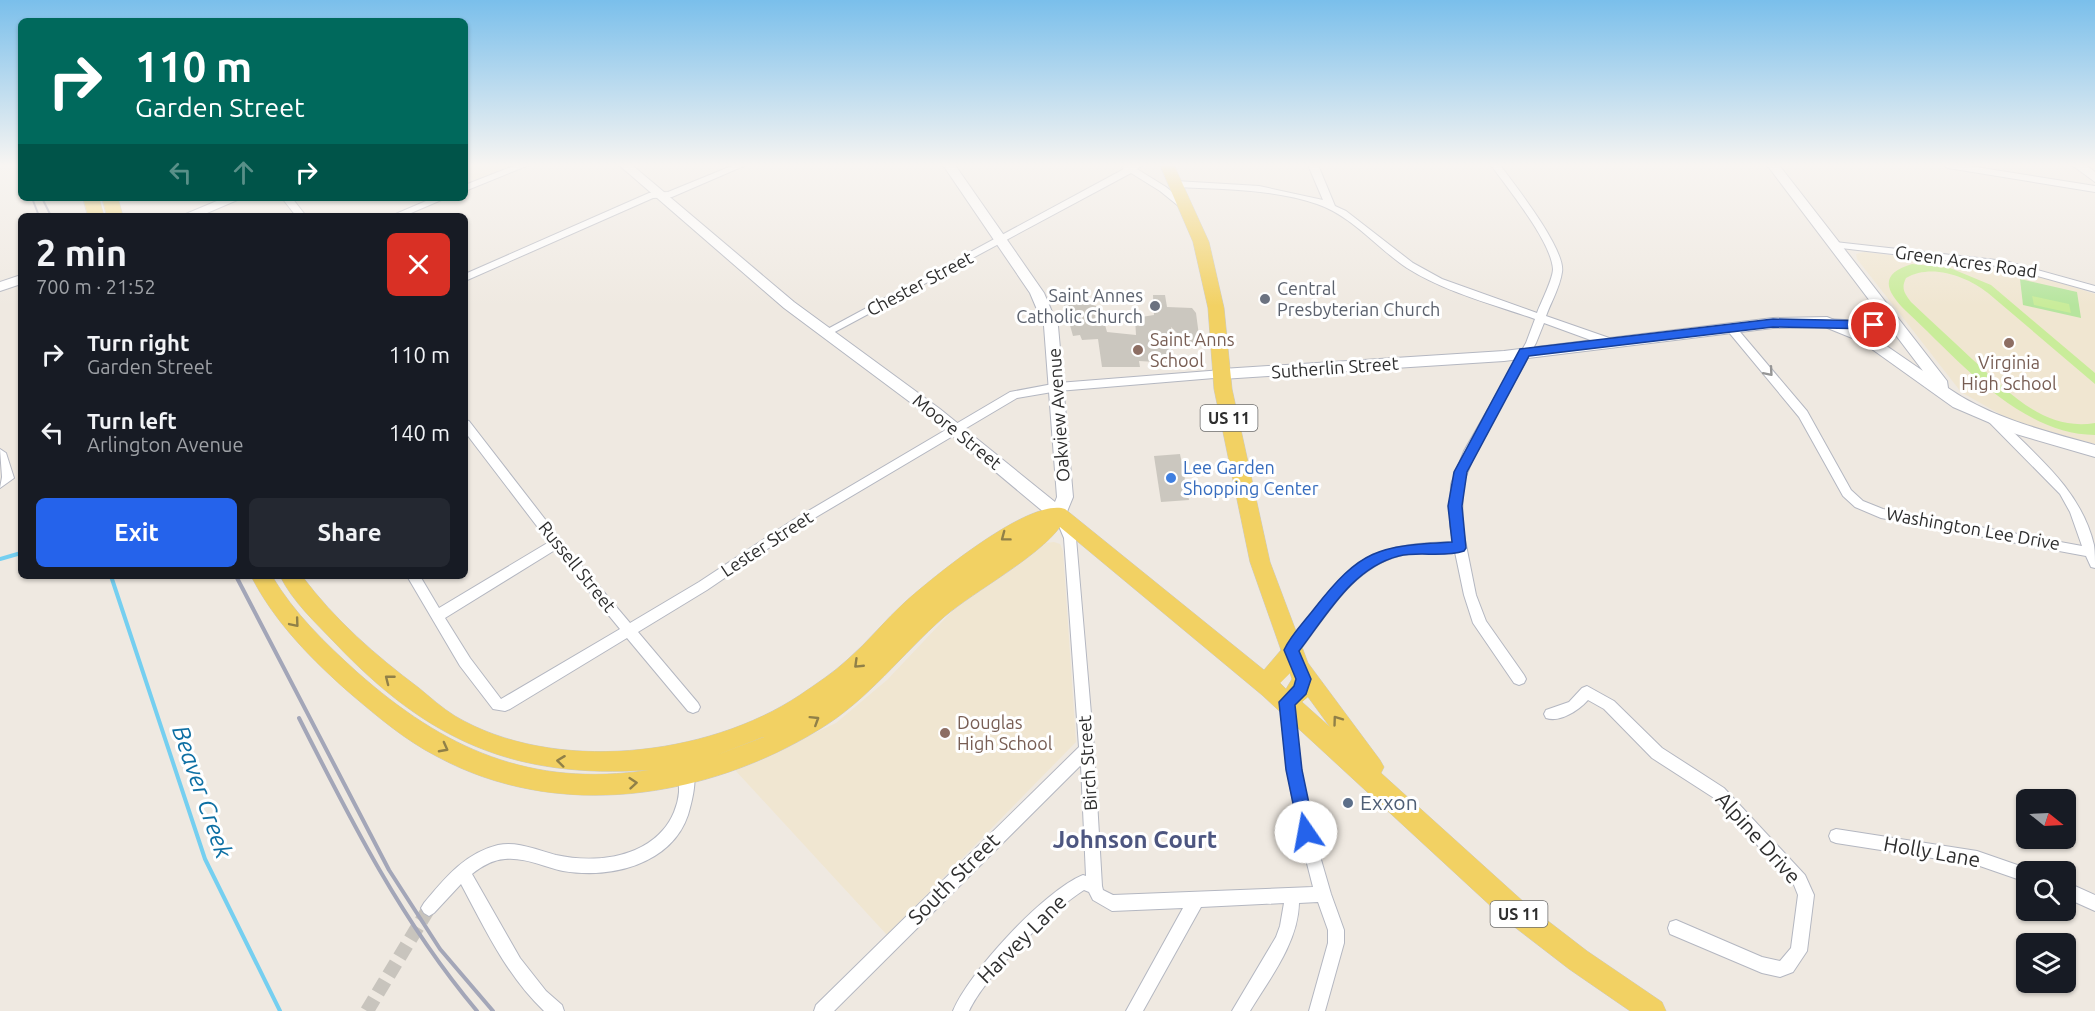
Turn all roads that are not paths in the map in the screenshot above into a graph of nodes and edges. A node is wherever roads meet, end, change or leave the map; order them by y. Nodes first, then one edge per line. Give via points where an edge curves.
1 (613, 212) edge
2 (681, 212) edge
3 (982, 212) edge
4 (1050, 212) edge
5 (1190, 212) edge
6 (1340, 212) edge
7 (1529, 212) edge
8 (1810, 212) edge
9 (1002, 240) junction
10 (1835, 245) junction
11 (468, 277) edge
12 (18, 280) edge
13 (0, 287) edge
14 (2095, 289) edge
15 (1540, 320) junction
16 (1827, 322) junction
17 (1897, 326) junction
18 (1731, 328) junction
19 (827, 332) junction
20 (1611, 344) junction
21 (1525, 352) junction
22 (1222, 374) junction
23 (1058, 387) junction
24 (1971, 408) junction
25 (1992, 418) junction
26 (468, 428) edge
27 (954, 429) junction
28 (2095, 451) edge
29 (0, 453) edge
30 (0, 484) edge
31 (1058, 514) junction
32 (557, 543) junction
33 (1459, 548) junction
34 (2093, 557) edge
35 (263, 579) edge
36 (292, 579) edge
37 (415, 579) edge
38 (437, 616) junction
39 (629, 631) junction
40 (1296, 660) junction
41 (1519, 679) dead end
42 (1265, 683) junction
43 (1287, 702) junction
44 (693, 707) dead end
45 (1551, 714) dead end
46 (1087, 749) junction
47 (687, 764) junction
48 (1396, 801) junction
49 (1836, 836) dead end
50 (462, 871) junction
51 (2016, 872) edge
52 (1094, 887) junction
53 (1323, 894) junction
54 (2076, 894) edge
55 (1292, 895) junction
56 (1196, 900) junction
57 (2095, 903) edge
58 (429, 908) tunnel mouth
59 (1676, 928) dead end
60 (556, 1011) edge
61 (822, 1011) edge
62 (961, 1011) edge
63 (1134, 1011) edge
64 (1240, 1011) edge
65 (1317, 1011) edge
66 (1653, 1011) edge

1 - 11 street
2 - 19 street, Moore Street via 773,292
3 - 9 street, Oakview Avenue
4 - 9 street, Chester Street
5 - 22 main road, US 11 via 1213,289
6 - 15 street via 1422,273
7 - 15 street via 1558,261 1557,278
8 - 10 street
9 - 19 street, Chester Street
9 - 23 street, Oakview Avenue via 1045,308
10 - 14 street, Green Acres Road via 2005,264
10 - 17 street
12 - 13 street
15 - 20 street
15 - 21 street
16 - 17 street
16 - 18 street, Sutherlin Street
16 - 24 street via 1867,339 1949,398
17 - 24 street via 1943,386
18 - 20 street, Sutherlin Street
18 -> 34 street, Washington Lee Drive via 1790,396 1847,493 1859,504 1881,513
19 - 27 street, Moore Street
20 - 21 street, Sutherlin Street
21 - 22 street, Sutherlin Street
21 - 33 street via 1460,472 1455,506
22 - 23 street, Sutherlin Street
22 - 40 main road, US 11 via 1260,562
23 - 27 street, Lester Street via 1014,395
23 - 31 street, Oakview Avenue via 1065,497
24 - 25 street
25 - 28 street
25 - 34 street via 2064,491
26 - 32 street, Russell Street
27 - 31 street, Moore Street
27 - 39 street, Lester Street via 797,523
29 - 30 street via 8,478
31 - 42 main road, Moore Street
31 - 46 street, Birch Street via 1070,538
31 - 47 main road via 1041,534 943,606 839,705 755,752
32 - 38 street
32 - 39 street, Russell Street
33 - 40 street via 1398,550 1363,565 1344,581
33 - 41 street via 1477,616
35 -> 47 main road via 283,610 340,671 422,735 457,755 505,773 553,782 625,784
47 -> 36 main road via 568,762 520,754 461,732 366,661
37 - 38 street
38 - 39 street, Lester Street via 498,705 510,704
39 - 44 street, Russell Street
40 - 42 main road via 1286,663
40 - 43 main road via 1304,679 1300,690
48 -> 40 main road
42 - 43 main road, Moore Street
43 - 48 main road, US 11
43 - 53 street via 1294,770
45 - 59 street, Alpine Drive via 1574,706 1587,692 1604,702 1657,753 1708,784 1737,809 1800,880 1806,895 1799,951 1780,969
46 - 52 street, Birch Street
46 - 61 street, South Street
47 - 50 street via 688,791 681,818 660,844 635,858 585,865 511,850 483,857
48 - 66 main road, US 11 via 1517,913
49 - 51 street, Holly Lane via 1957,854
50 - 58 street
50 - 60 street via 513,963
52 - 56 street via 1098,895 1112,903
52 - 62 street, Harvey Lane via 1083,882 1055,904 989,968 966,997
53 - 55 street
53 - 65 street via 1333,917 1336,943
54 - 57 street
55 - 56 street
55 - 64 street via 1291,921
56 - 63 street

